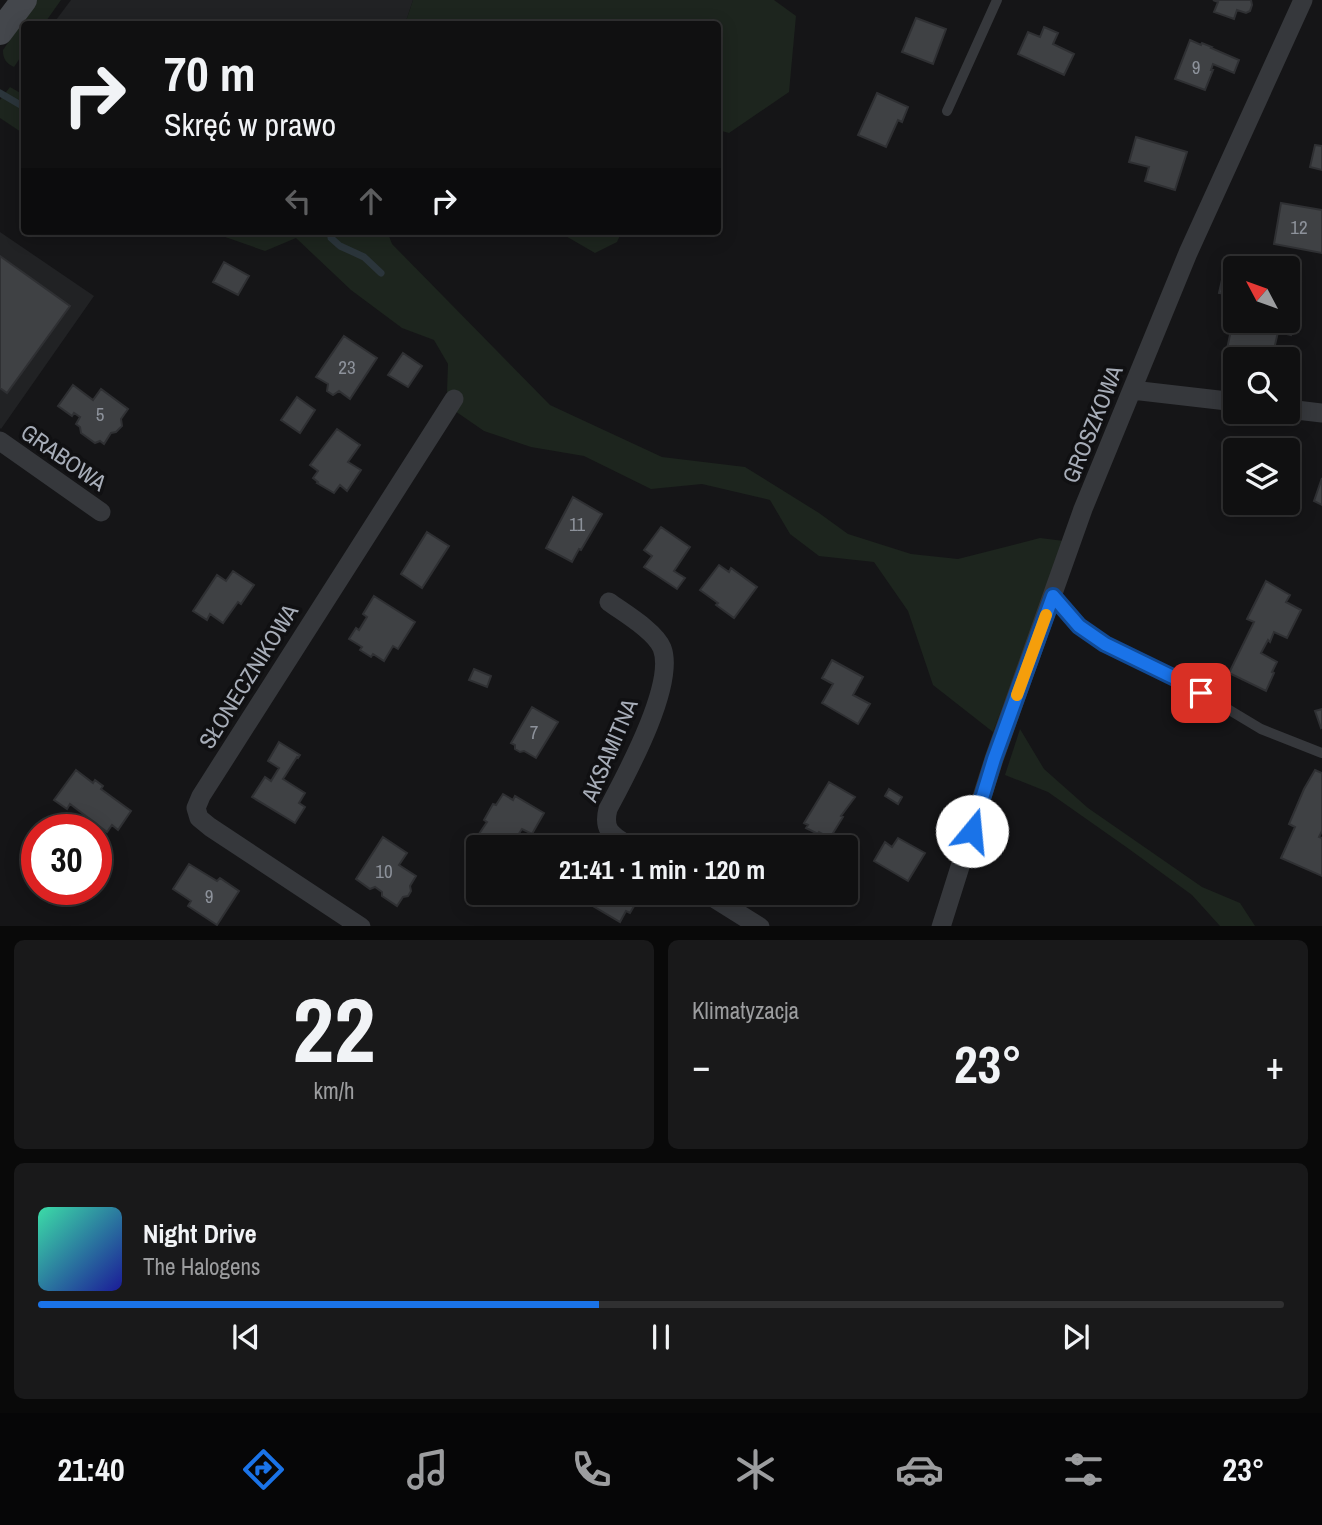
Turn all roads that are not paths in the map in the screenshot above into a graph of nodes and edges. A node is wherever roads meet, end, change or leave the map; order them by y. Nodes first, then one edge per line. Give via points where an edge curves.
1 (23, 0) edge
2 (997, 0) edge
3 (1303, 0) edge
4 (0, 32) edge
5 (947, 111) dead end
6 (1132, 390) junction
7 (454, 399) dead end
8 (1223, 400) edge
9 (1300, 410) edge
10 (1322, 413) edge
11 (0, 442) edge
12 (101, 512) dead end
13 (1053, 596) junction
14 (609, 602) dead end
15 (1322, 753) edge
16 (613, 835) edge
17 (725, 905) edge
18 (361, 926) edge
19 (760, 926) edge
20 (941, 926) edge

1 - 4 main road
2 - 5 lane
3 - 6 street, GROSZKOWA via 1188,253
6 - 8 street
6 - 13 street, GROSZKOWA
7 - 18 street, SŁONECZNIKOWA via 196,808 199,818 210,827
9 - 10 street
11 - 12 street, GRABOWA
13 - 15 lane via 1079,626 1105,644 1181,681 1261,729
13 - 20 street, GROSZKOWA
14 - 16 street, AKSAMITNA via 655,637 664,661 644,740 608,809 606,819
17 - 19 street

